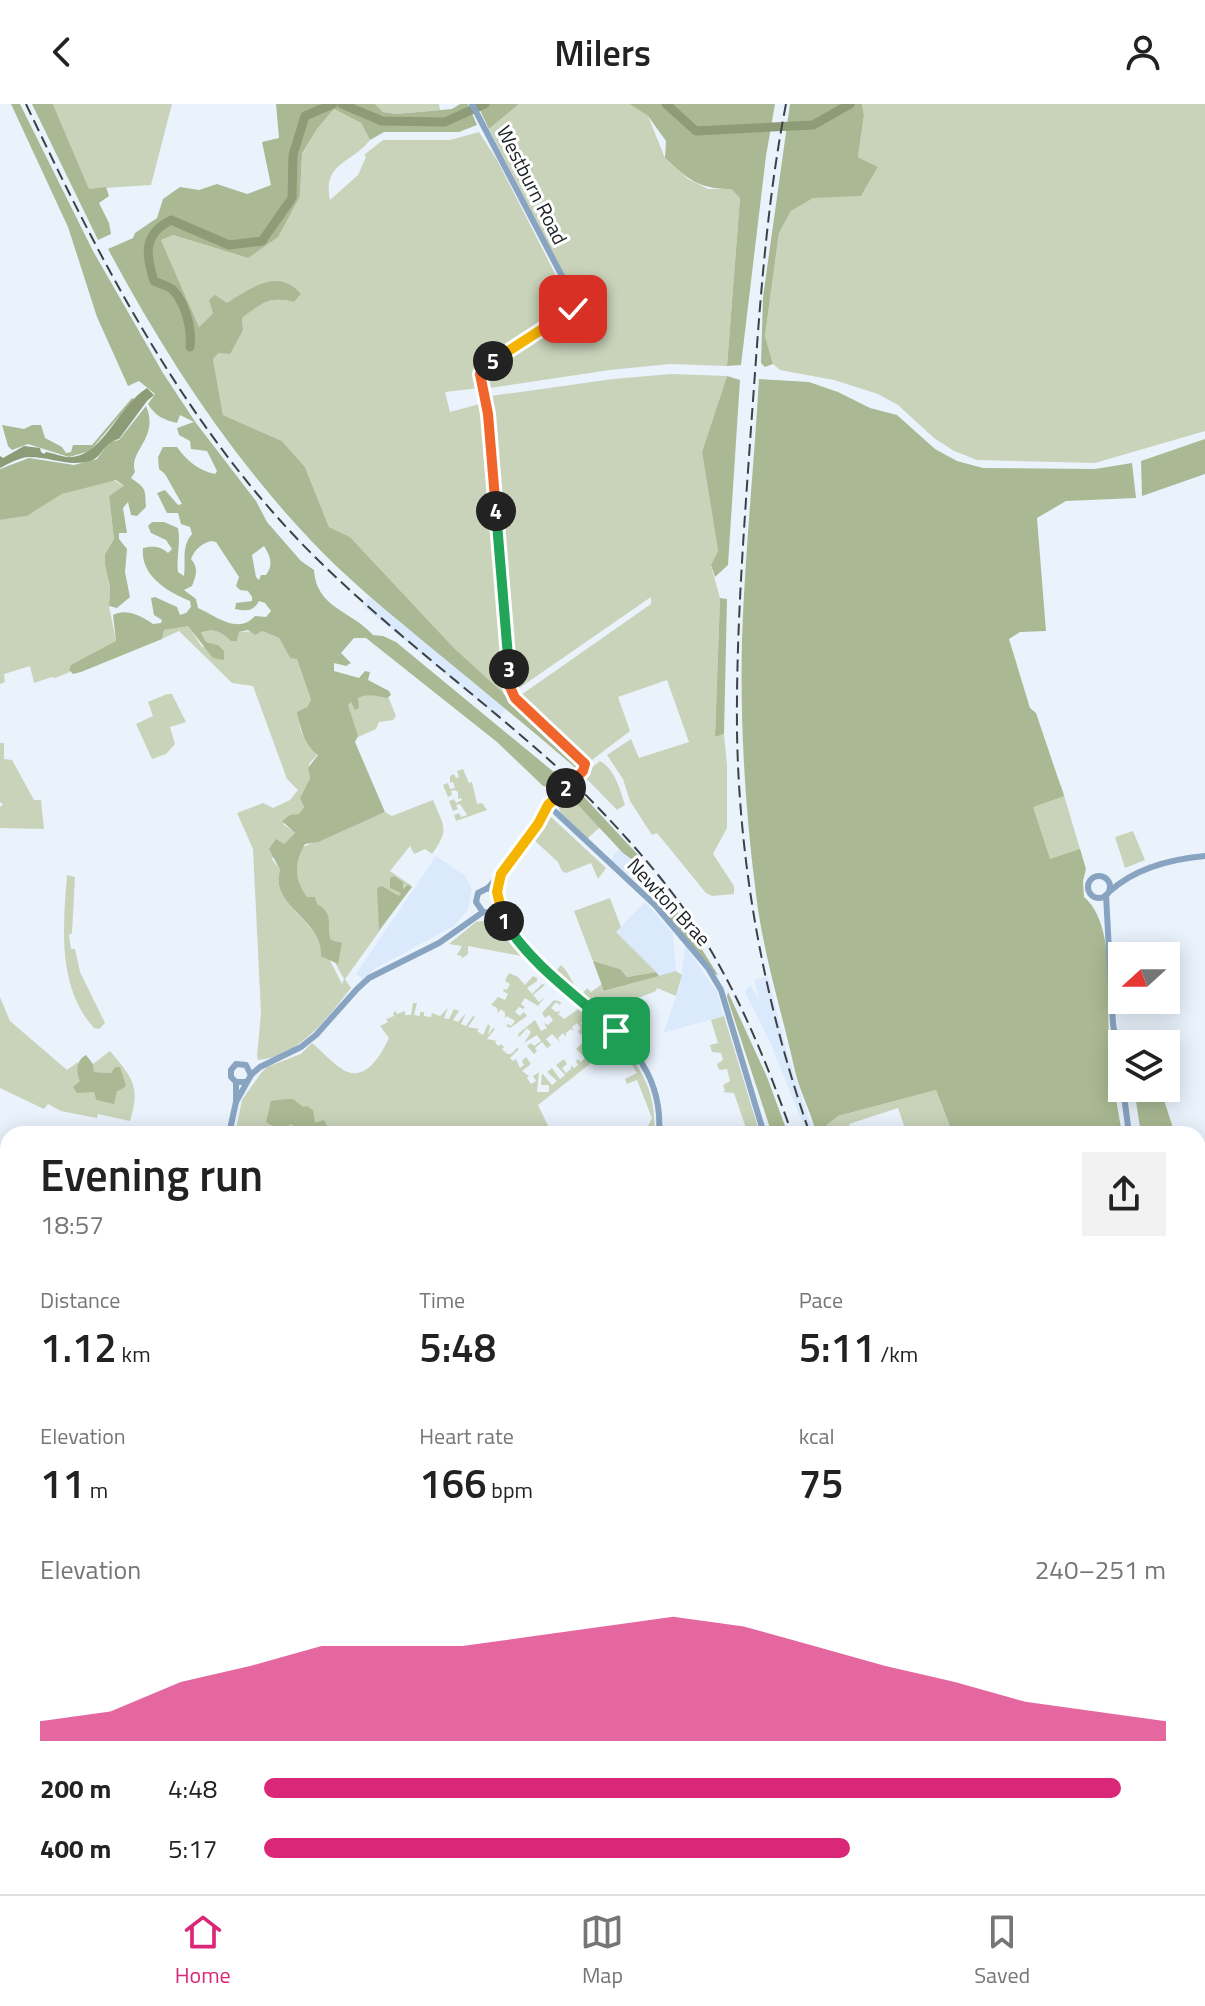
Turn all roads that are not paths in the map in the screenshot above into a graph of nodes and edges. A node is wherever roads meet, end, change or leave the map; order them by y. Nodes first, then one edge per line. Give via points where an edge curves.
1 (472, 104) edge
2 (548, 805) junction
3 (1205, 856) edge
4 (501, 874) junction
5 (1124, 878) junction
6 (1107, 879) junction
7 (488, 888) junction
8 (497, 892) junction
9 (1108, 893) junction
10 (1097, 897) junction
11 (477, 906) junction
12 (499, 907) junction
13 (1105, 911) junction
14 (483, 912) junction
15 (491, 913) junction
16 (505, 921) junction
17 (467, 922) junction
18 (1114, 1030) edge
19 (246, 1065) junction
20 (260, 1067) junction
21 (251, 1075) junction
22 (236, 1082) junction
23 (246, 1082) junction
24 (236, 1102) junction
25 (1125, 1102) edge
26 (231, 1126) edge
27 (660, 1126) edge
28 (762, 1126) edge
29 (1128, 1126) edge

1 - 2 street, Westburn Road, bridge via 575,301 571,312 489,363 480,374 488,414 510,687 515,698 585,764
2 - 4 street
2 - 28 street, Newton Brae via 655,905 708,968 723,998
3 - 5 street
4 - 7 street
4 - 8 street
5 - 6 street
5 - 9 street
6 - 9 street
6 - 10 street via 1090,882 1090,892
7 - 8 street
7 - 11 street via 478,893
8 - 12 street
9 - 10 street
9 - 13 street
10 - 13 street
11 - 14 street
11 - 17 street
12 - 15 street
12 - 16 street
13 - 18 street
14 - 15 street
14 - 17 street
15 - 16 street
16 - 27 street via 540,967 616,1031 640,1060 656,1090
17 - 20 street via 439,943 369,978 316,1035
19 - 20 street
19 - 21 street
19 - 22 street via 236,1064 231,1070
20 - 21 street
21 - 23 street
22 - 23 street
22 - 24 street
23 - 24 street
24 - 26 street
25 - 29 street

